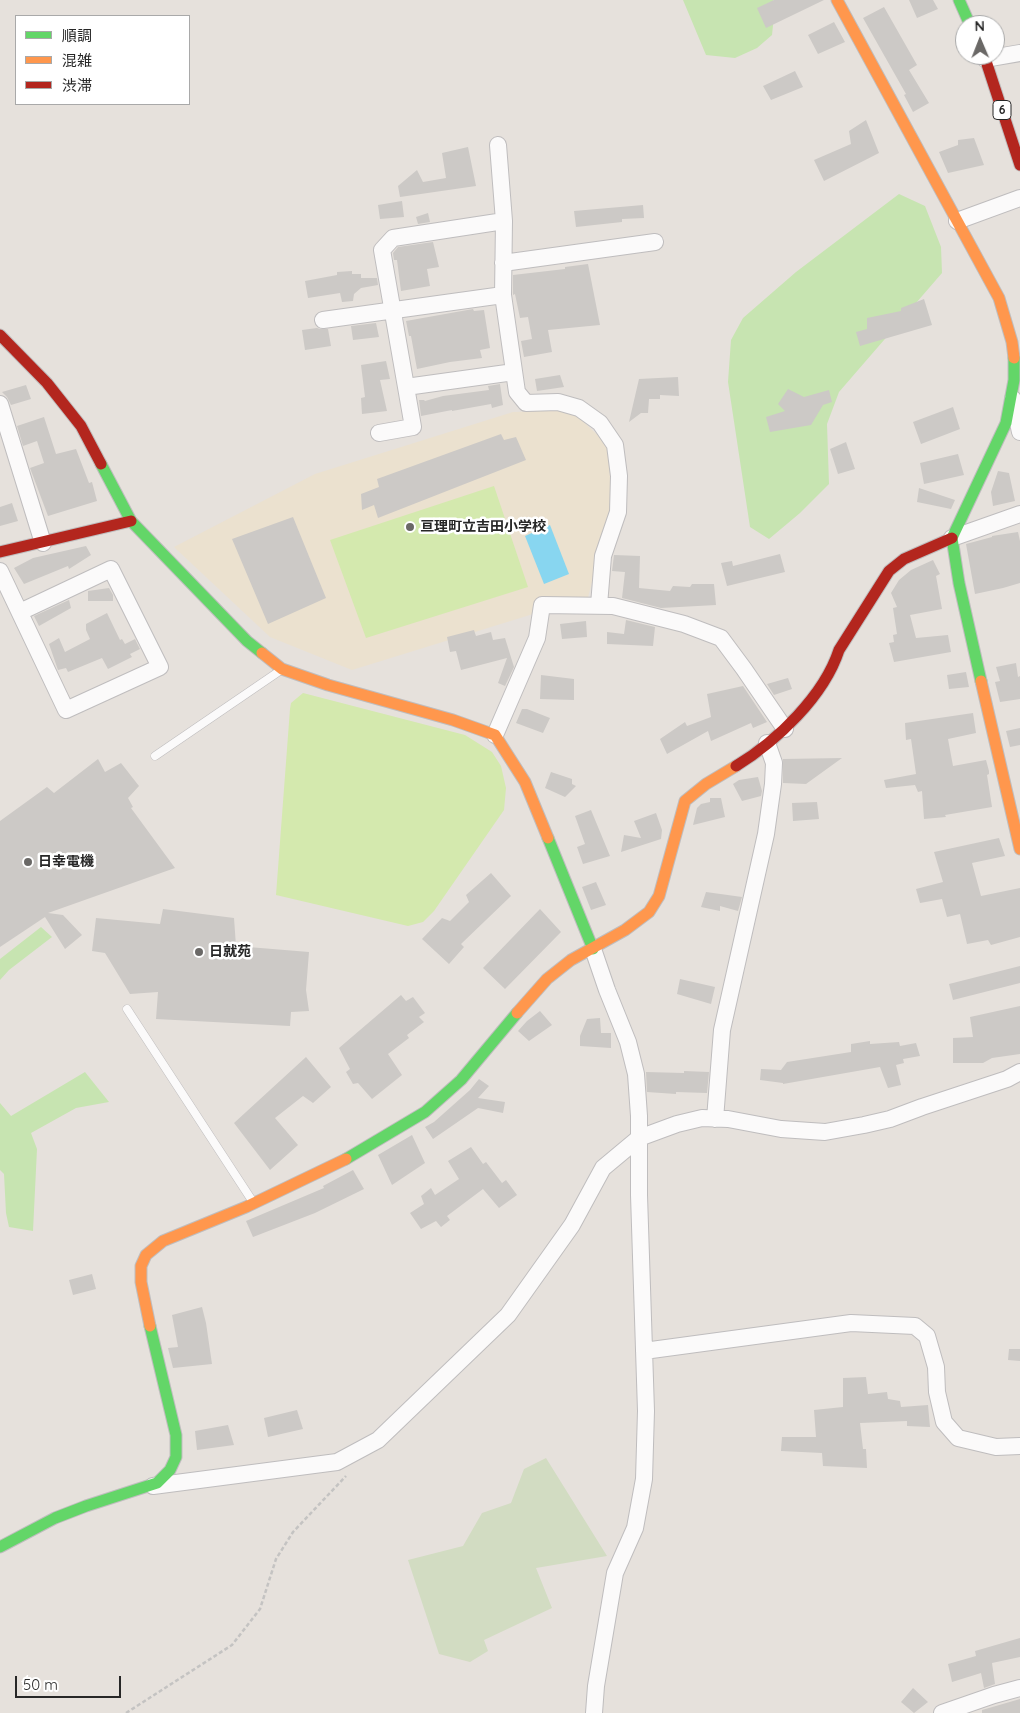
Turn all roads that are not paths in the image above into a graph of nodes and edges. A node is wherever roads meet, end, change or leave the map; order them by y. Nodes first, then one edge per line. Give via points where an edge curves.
1 (837, 0) edge
2 (959, 0) edge
3 (966, 15) edge
4 (1020, 53) edge
5 (1005, 55) edge
6 (987, 65) edge
7 (498, 144) dead end
8 (1020, 165) edge
9 (1020, 198) edge
10 (504, 221) junction
11 (957, 221) junction
12 (655, 242) dead end
13 (504, 263) junction
14 (503, 295) junction
15 (394, 310) junction
16 (323, 320) dead end
17 (0, 335) edge
18 (514, 372) junction
19 (406, 387) junction
20 (1012, 392) junction
21 (0, 404) edge
22 (1020, 432) edge
23 (379, 433) dead end
24 (1020, 514) edge
25 (131, 521) junction
26 (952, 538) junction
27 (43, 543) junction
28 (0, 552) edge
29 (0, 571) edge
30 (599, 605) junction
31 (20, 612) junction
32 (282, 669) junction
33 (784, 729) junction
34 (495, 734) junction
35 (767, 743) junction
36 (155, 756) dead end
37 (1020, 848) edge
38 (593, 949) junction
39 (127, 1009) dead end
40 (1020, 1072) edge
41 (715, 1119) junction
42 (639, 1138) junction
43 (254, 1203) junction
44 (644, 1351) junction
45 (1020, 1446) edge
46 (143, 1488) junction
47 (0, 1547) edge
48 (1020, 1688) edge
49 (594, 1713) edge
50 (942, 1713) edge

1 - 11 main road
2 - 3 main road
4 - 5 street
6 - 8 main road, 6
7 - 10 street
9 - 11 street
10 - 13 street
10 - 15 street via 393,238 382,250
11 - 20 main road via 999,298 1007,322 1014,358
12 - 13 street
13 - 14 street
14 - 15 street
14 - 18 street
15 - 16 street
15 - 19 street
17 - 25 main road via 47,383 81,426
18 - 19 street
18 - 30 street via 517,392 526,403 558,402 579,408 600,423 615,445 619,476 618,512 603,556
19 - 23 street via 413,427
20 - 22 street
20 - 26 main road via 1006,422
21 - 27 street
24 - 26 street
25 - 27 main road
25 - 32 main road via 247,640
26 - 33 main road via 904,559 890,571 839,650 837,661 814,695
26 - 37 main road via 958,584
27 - 28 main road
29 - 31 street
30 - 33 street via 684,624 721,638
30 - 34 street via 542,605 537,638
31 - 31 street via 66,710 160,667 111,569
32 - 34 main road
32 - 36 lane
33 - 35 main road
34 - 38 main road via 525,782
35 - 38 main road via 685,801 659,896 649,912
35 - 41 street via 774,763 773,784 766,834 722,1030
38 - 42 street via 628,1042 636,1074
38 - 43 main road via 571,960 547,979 461,1080 424,1112 339,1163
39 - 43 lane
40 - 41 street via 1007,1080 890,1119 825,1132
41 - 42 street via 702,1118 677,1124
42 - 44 street
42 - 46 street via 603,1168 572,1225 508,1315 378,1440 337,1462
43 - 46 main road via 163,1241 146,1255 141,1266 141,1282 178,1454 164,1478
44 - 45 street via 852,1324 915,1326 927,1336 936,1367 944,1422 953,1433 958,1438 996,1447
44 - 49 street via 644,1479 636,1528 615,1573
46 - 47 main road via 56,1518
48 - 50 street

